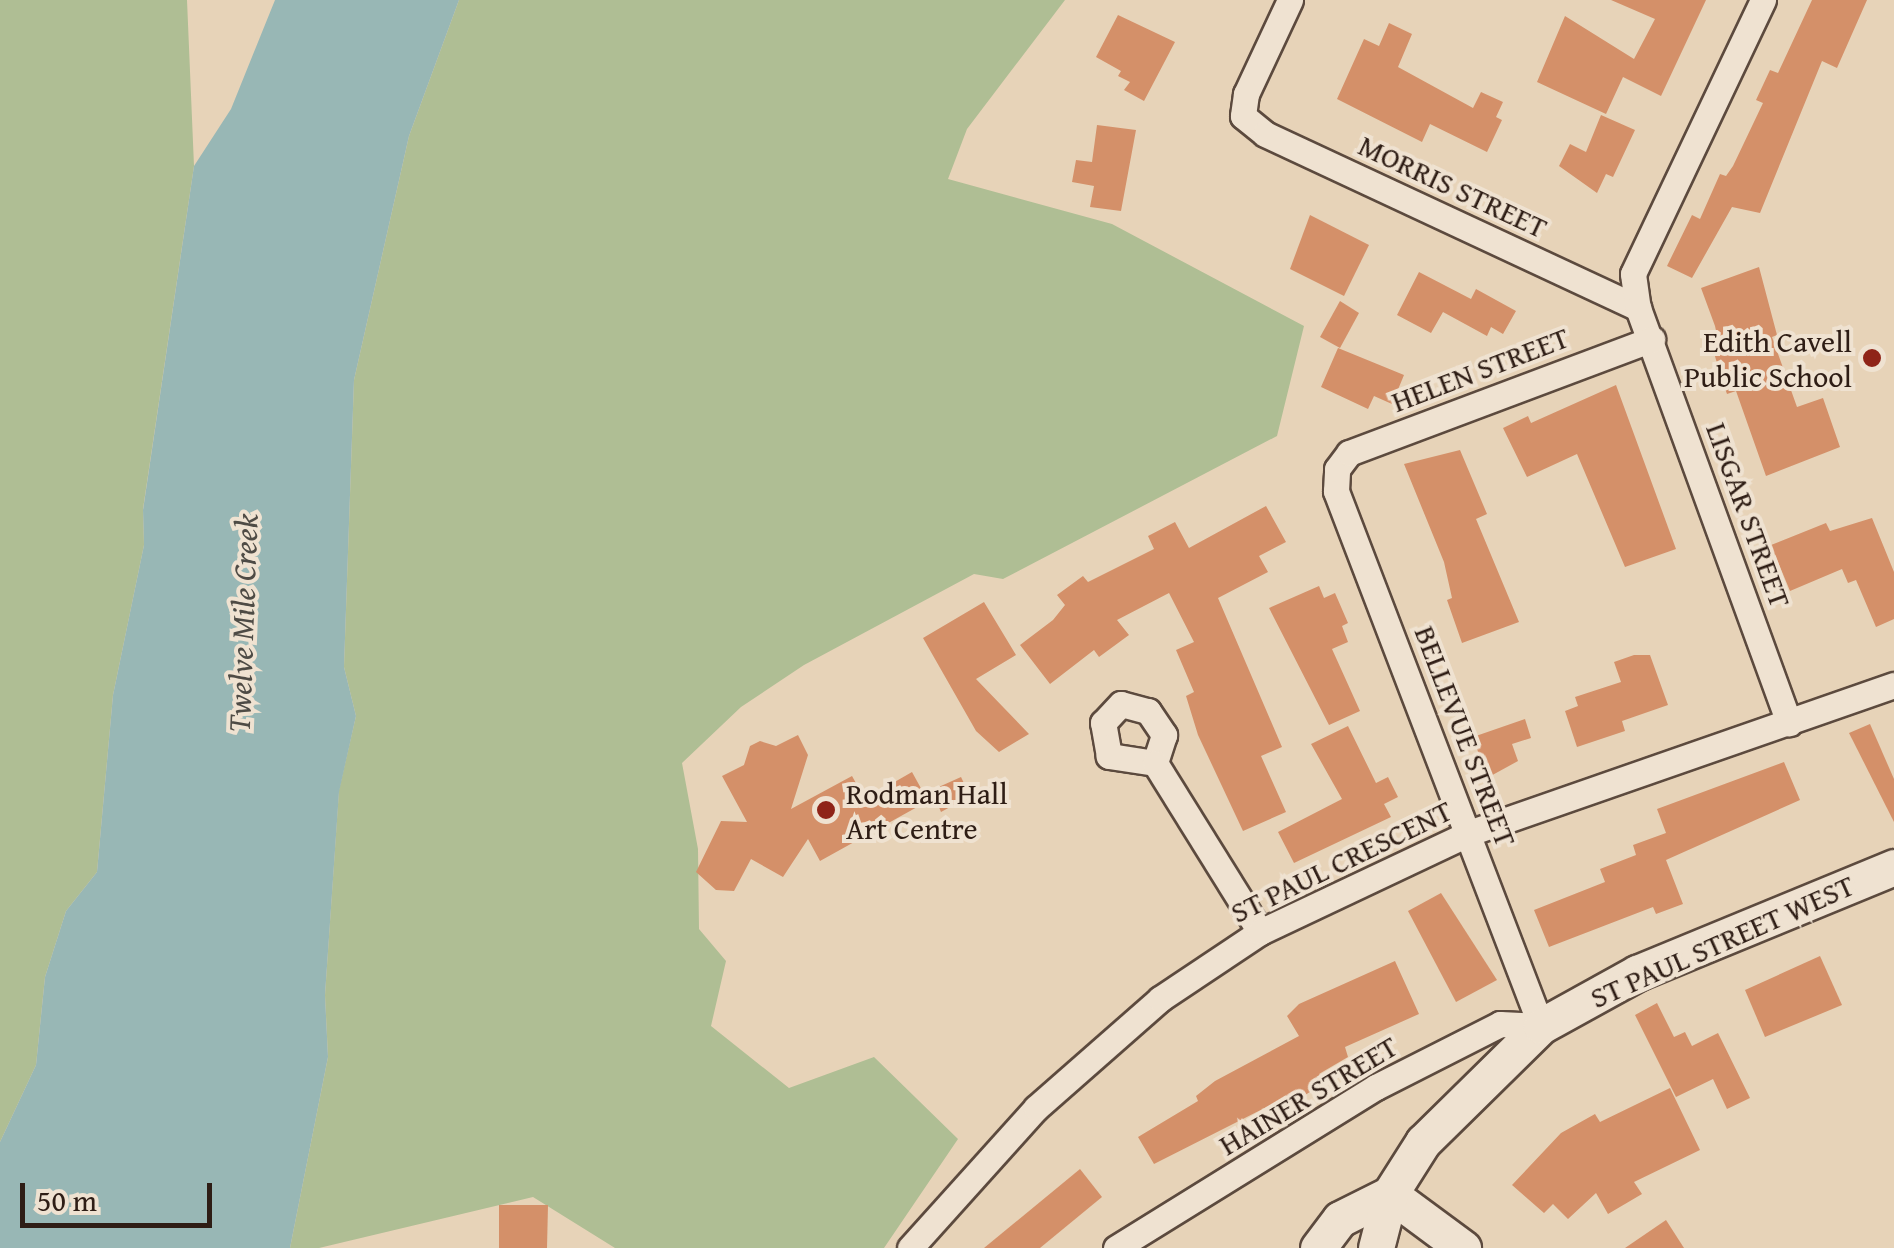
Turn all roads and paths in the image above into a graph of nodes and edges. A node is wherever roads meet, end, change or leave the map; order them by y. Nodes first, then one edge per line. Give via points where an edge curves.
1 (1290, 0) edge
2 (1763, 0) edge
3 (1638, 308) junction
4 (1652, 339) junction
5 (1337, 468) joint
6 (1894, 685) edge
7 (1789, 724) junction
8 (1156, 763) dead end
9 (1470, 832) junction
10 (1894, 867) edge
11 (1260, 932) junction
12 (1542, 1026) junction
13 (1390, 1194) junction
14 (910, 1248) edge
15 (1116, 1248) edge
16 (1318, 1248) edge
17 (1376, 1248) edge
18 (1463, 1248) edge

1 - 3 street, MORRIS STREET via 1246,94 1243,116 1265,134
2 - 3 street, LISGAR STREET via 1633,274
3 - 4 street, LISGAR STREET
4 - 5 street, HELEN STREET via 1349,453
4 - 7 street, LISGAR STREET
5 - 9 street, BELLEVUE STREET via 1336,492
6 - 7 street, ST PAUL CRESCENT
7 - 9 street, ST PAUL CRESCENT
8 - 11 street
9 - 11 street, ST PAUL CRESCENT
9 - 12 street, BELLEVUE STREET
10 - 12 main road, ST PAUL STREET WEST via 1637,973
11 - 14 street, ST PAUL CRESCENT via 1160,999 1036,1108
12 - 13 main road, ST PAUL STREET WEST via 1423,1142
12 - 15 street, HAINER STREET via 1500,1024 1376,1087
13 - 16 main road via 1340,1218
13 - 17 main road, ST PAUL STREET WEST
13 - 18 main road

